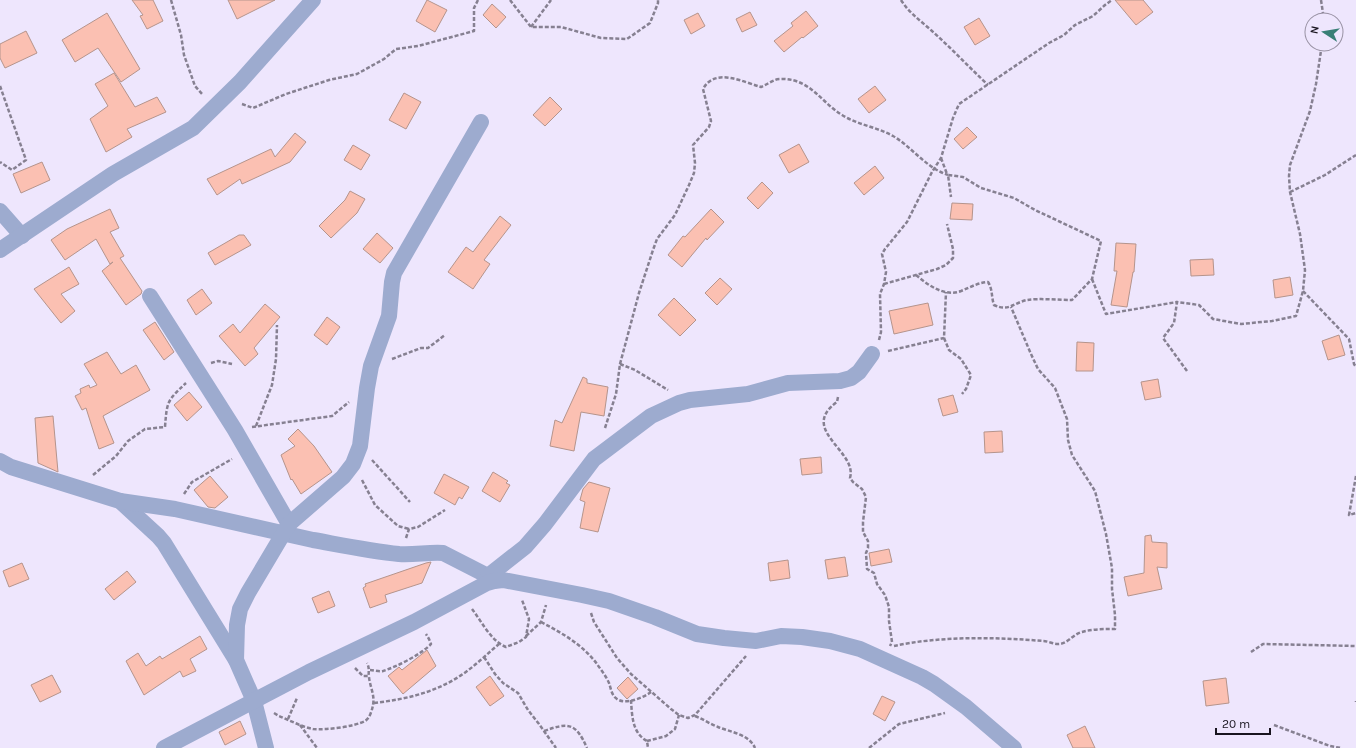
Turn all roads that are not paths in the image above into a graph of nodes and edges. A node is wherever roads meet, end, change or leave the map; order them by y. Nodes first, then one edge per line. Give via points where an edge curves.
1 (313, 0) edge
2 (481, 122) dead end
3 (0, 211) edge
4 (22, 236) junction
5 (0, 250) edge
6 (150, 296) dead end
7 (872, 354) road end
8 (0, 461) edge
9 (120, 501) junction
10 (286, 529) junction
11 (491, 578) junction
12 (236, 660) junction
13 (254, 701) junction
14 (164, 748) edge
15 (266, 748) edge
16 (1014, 748) edge

1 - 4 street via 240,82 193,128 113,174
2 - 10 street via 394,273 389,316 371,366 360,446 352,464 344,477
3 - 4 street
4 - 5 street
6 - 10 street via 235,430
7 - 11 street via 859,372 851,378 840,381 788,383 748,394 690,400 651,416 594,459 545,524 525,547
8 - 9 street via 11,467
9 - 10 street
9 - 12 street via 164,543
10 - 11 street via 320,542 401,554 436,552 452,557
10 - 12 street via 240,610
11 - 13 street via 414,622
11 - 16 street via 609,601 697,634 756,640 781,636 802,637 860,649 922,676 966,707
12 - 13 street
13 - 14 street
13 - 15 street

